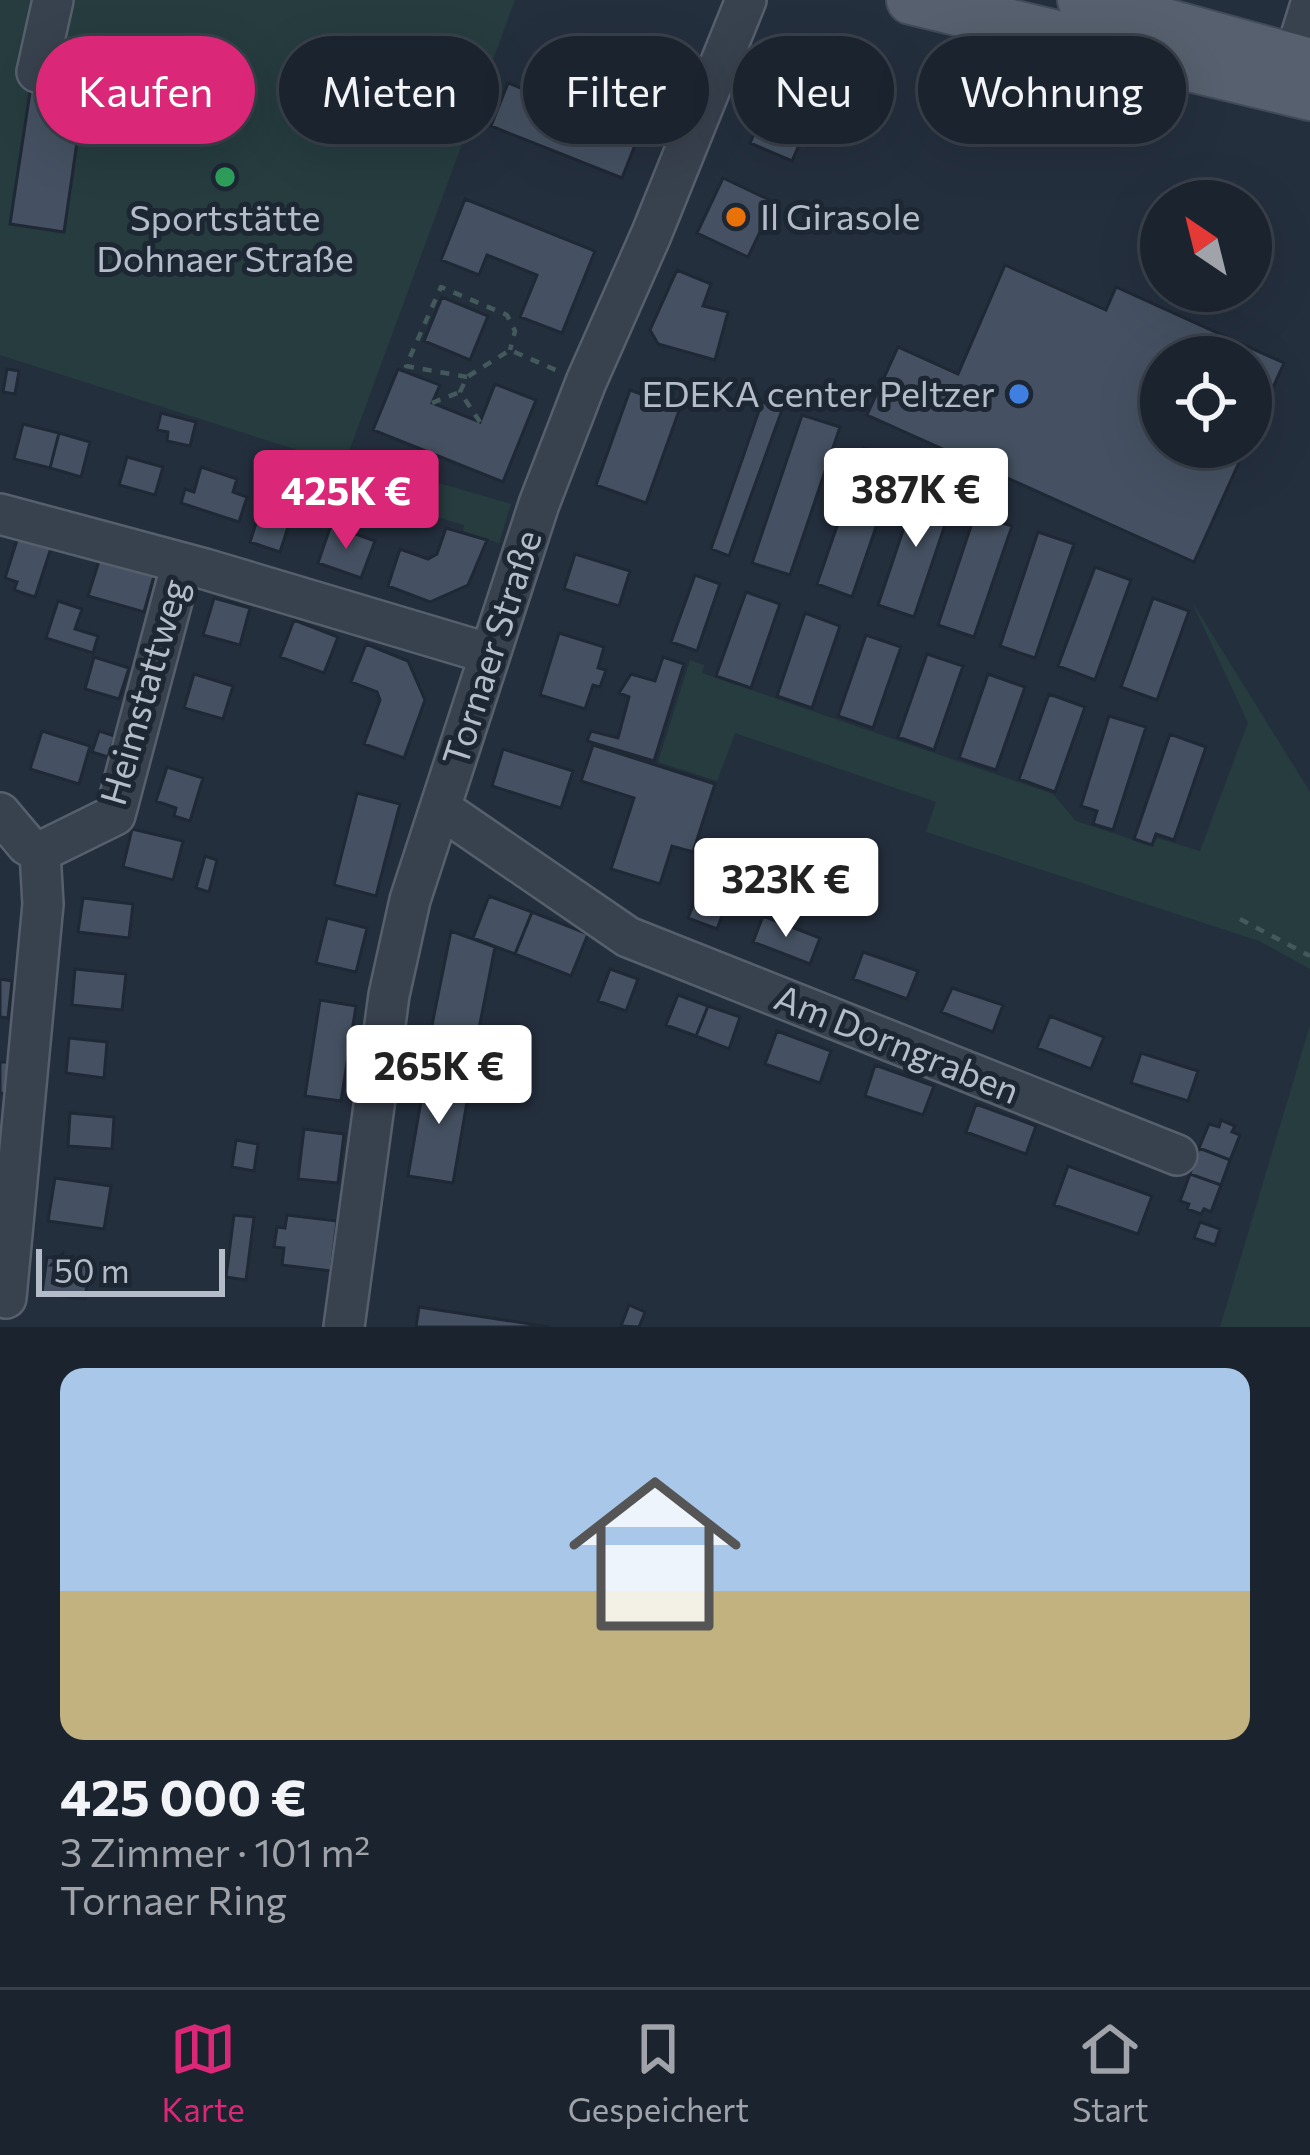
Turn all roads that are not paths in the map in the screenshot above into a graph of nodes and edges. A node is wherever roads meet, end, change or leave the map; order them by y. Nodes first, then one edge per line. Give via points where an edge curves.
1 (52, 0) edge
2 (746, 0) edge
3 (911, 0) edge
4 (1310, 8) edge
5 (1079, 20) edge
6 (44, 36) edge
7 (1305, 72) edge
8 (709, 89) edge
9 (686, 144) edge
10 (0, 514) edge
11 (182, 562) junction
12 (490, 654) junction
13 (440, 808) junction
14 (0, 812) edge
15 (40, 852) junction
16 (1177, 1155) dead end
17 (12, 1306) edge
18 (344, 1327) edge

1 - 6 street
2 - 8 street, Tornaer Straße
3 - 5 main road
4 - 7 street
5 - 7 main road
9 - 12 street, Tornaer Straße via 538,504
10 - 11 street
11 - 12 street
11 - 15 street, Heimstattweg via 115,815
12 - 13 street, Tornaer Straße
13 - 16 street, Am Dorngraben via 628,937
13 - 18 street, Tornaer Straße via 389,995
14 - 15 street
15 - 17 street via 43,904

